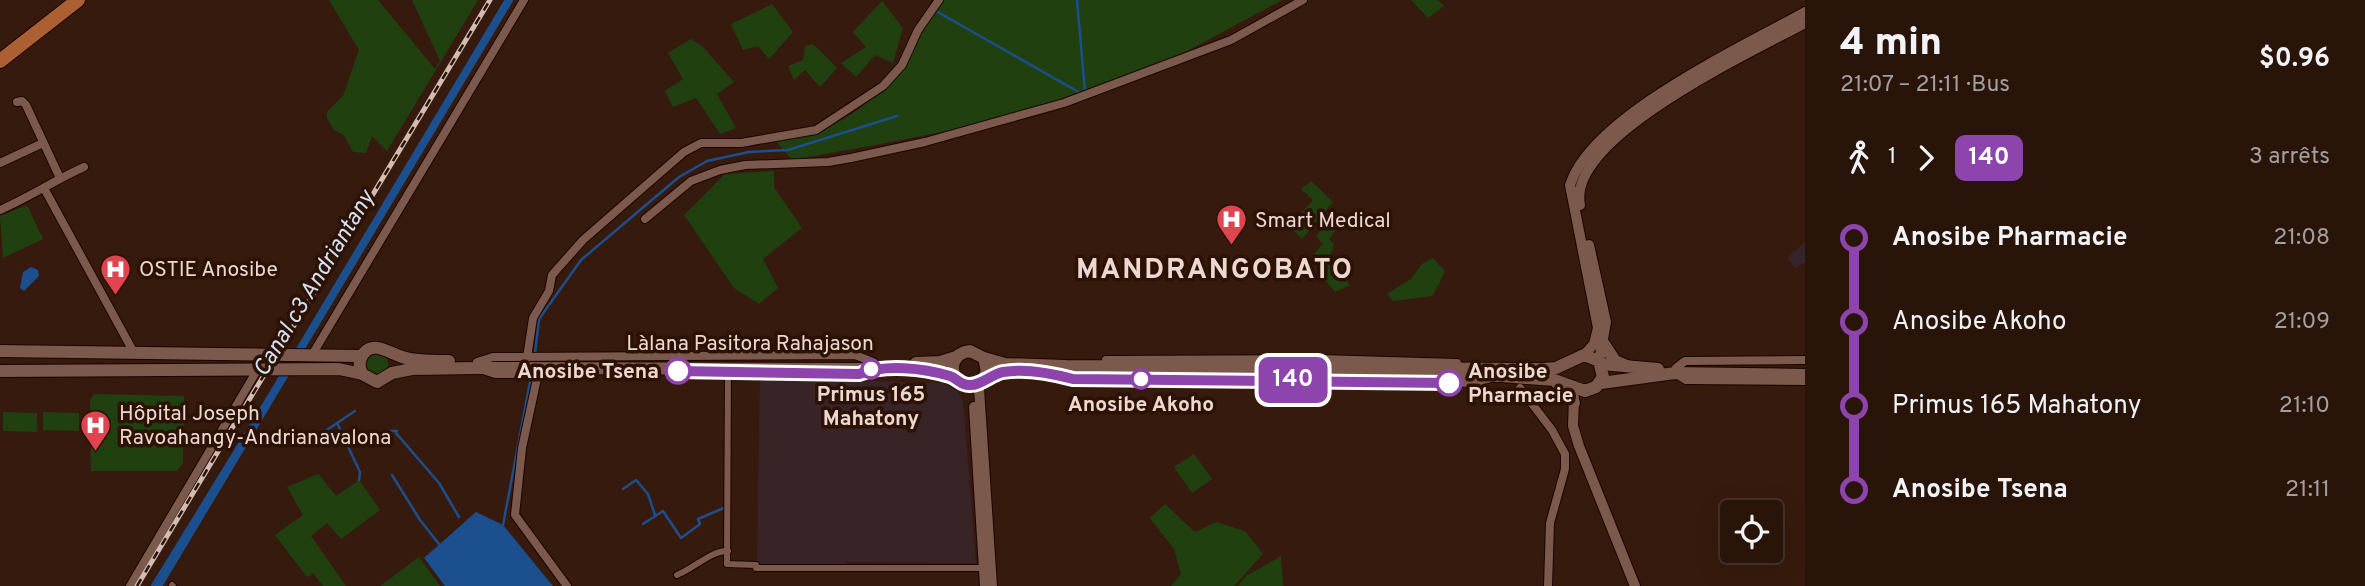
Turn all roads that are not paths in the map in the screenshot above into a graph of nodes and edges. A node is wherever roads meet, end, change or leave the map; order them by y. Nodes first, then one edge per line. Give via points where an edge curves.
1 (66, 0) edge
2 (78, 0) edge
3 (524, 0) edge
4 (939, 0) edge
5 (1303, 0) edge
6 (1805, 12) edge
7 (1805, 23) edge
8 (0, 52) edge
9 (0, 61) edge
10 (17, 102) dead end
11 (43, 143) junction
12 (0, 163) edge
13 (84, 167) dead end
14 (60, 178) junction
15 (46, 190) junction
16 (0, 210) edge
17 (645, 219) dead end
18 (1604, 344) junction
19 (0, 351) edge
20 (134, 351) junction
21 (312, 355) junction
22 (1584, 355) junction
23 (361, 356) junction
24 (392, 356) junction
25 (956, 357) junction
26 (984, 358) junction
27 (1805, 360) edge
28 (1571, 363) junction
29 (1600, 363) junction
30 (477, 365) junction
31 (535, 365) junction
32 (1047, 369) junction
33 (1637, 369) junction
34 (1805, 369) edge
35 (0, 371) edge
36 (1676, 371) junction
37 (256, 372) junction
38 (728, 372) dead end
39 (392, 373) junction
40 (1499, 373) junction
41 (362, 374) junction
42 (1805, 375) edge
43 (954, 377) junction
44 (1554, 380) junction
45 (981, 381) junction
46 (1805, 381) edge
47 (1601, 383) junction
48 (967, 385) junction
49 (1574, 386) junction
50 (1520, 388) dead end
51 (1574, 403) junction
52 (728, 551) junction
53 (984, 568) junction
54 (677, 575) dead end
55 (130, 586) edge
56 (567, 586) edge
57 (985, 586) edge
58 (992, 586) edge
59 (1548, 586) edge
60 (1635, 586) edge

1 - 8 main road
2 - 9 main road
3 - 21 street
4 - 31 street via 902,65 883,86 816,130 741,144 701,143 684,152 583,240 552,275 549,291 533,318
5 - 17 street via 1231,40 1064,103 850,158 720,170 691,181
6 - 22 street via 1651,98 1590,150 1570,185 1598,328 1594,344
7 - 18 street via 1658,103 1586,171 1578,197 1606,322
10 - 11 street via 26,105
11 - 12 street
11 - 14 street
13 - 14 street
14 - 15 street
15 - 16 street
15 - 20 street
18 - 29 street
18 - 33 main road via 1615,361
19 - 20 main road
20 - 21 main road
21 - 23 main road
22 - 28 main road
22 - 29 main road
23 - 24 main road via 377,347
23 - 41 main road
24 - 30 main road
24 - 39 main road
25 - 26 main road via 970,351
25 - 31 main road, Làlana Pasitora Rahajason via 923,363
25 - 43 main road
26 - 32 main road
26 - 45 main road via 986,372
27 - 36 street via 1685,361
28 - 40 main road
28 - 49 main road via 1568,376
29 - 33 main road
29 - 47 main road
30 - 31 main road
30 - 39 main road
31 - 43 main road, Làlana Pasitora Rahajason via 924,370
31 - 56 street via 514,515
32 - 40 main road
32 - 45 main road via 1006,371
33 - 36 main road
34 - 36 main road
35 - 37 main road
36 - 42 main road
36 - 46 street via 1686,380
36 - 47 main road
37 - 41 main road via 339,369
37 - 55 street
38 - 52 street
39 - 41 main road via 377,382
40 - 44 main road
43 - 48 main road
44 - 49 main road
44 - 51 main road
45 - 48 main road
45 - 58 street
47 - 49 main road via 1585,391
48 - 53 street via 973,396
49 - 51 street
50 - 59 street via 1565,454 1550,523
51 - 60 street via 1573,426 1579,446
52 - 53 street via 727,564 756,568
52 - 54 street via 718,550
53 - 57 street

